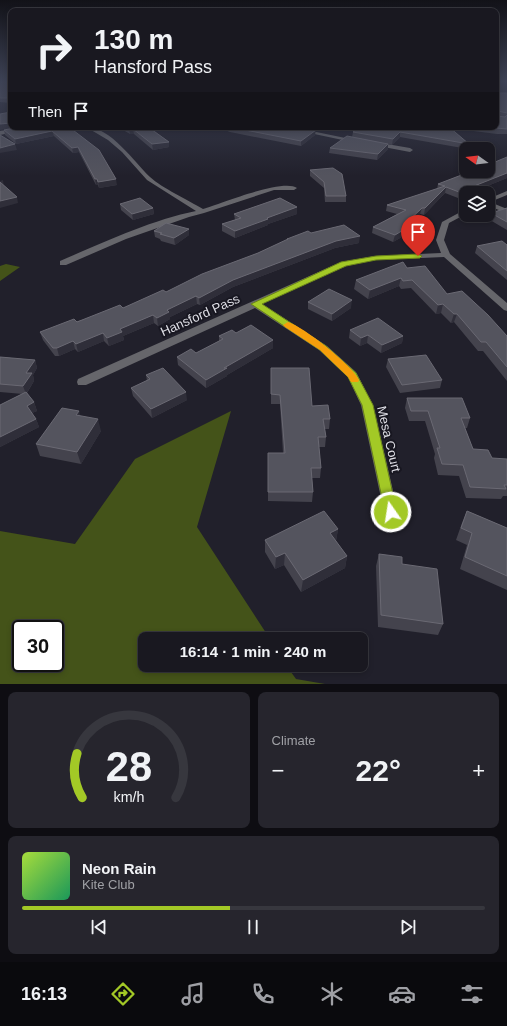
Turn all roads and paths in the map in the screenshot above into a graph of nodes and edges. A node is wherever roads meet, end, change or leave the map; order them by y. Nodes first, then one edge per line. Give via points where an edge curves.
1 (16, 130) edge
2 (94, 130) edge
3 (300, 130) edge
4 (0, 133) edge
5 (410, 150) dead end
6 (294, 188) dead end
7 (507, 194) edge
8 (495, 200) edge
9 (495, 206) edge
10 (507, 211) edge
11 (202, 212) junction
12 (459, 215) edge
13 (446, 255) junction
14 (63, 263) dead end
15 (256, 304) junction
16 (507, 308) edge
17 (82, 382) dead end
18 (391, 512) dead end

1 - 4 street
2 - 11 street via 124,151 149,179
3 - 5 street
6 - 11 street via 273,188
7 - 8 street
9 - 10 street
11 - 14 street via 123,237
12 - 13 street via 446,222 440,240
13 - 15 street, Hansford Pass via 376,258 344,264
13 - 16 street
15 - 17 street, Hansford Pass
15 - 18 street, Mesa Court via 323,348 352,375 367,405

